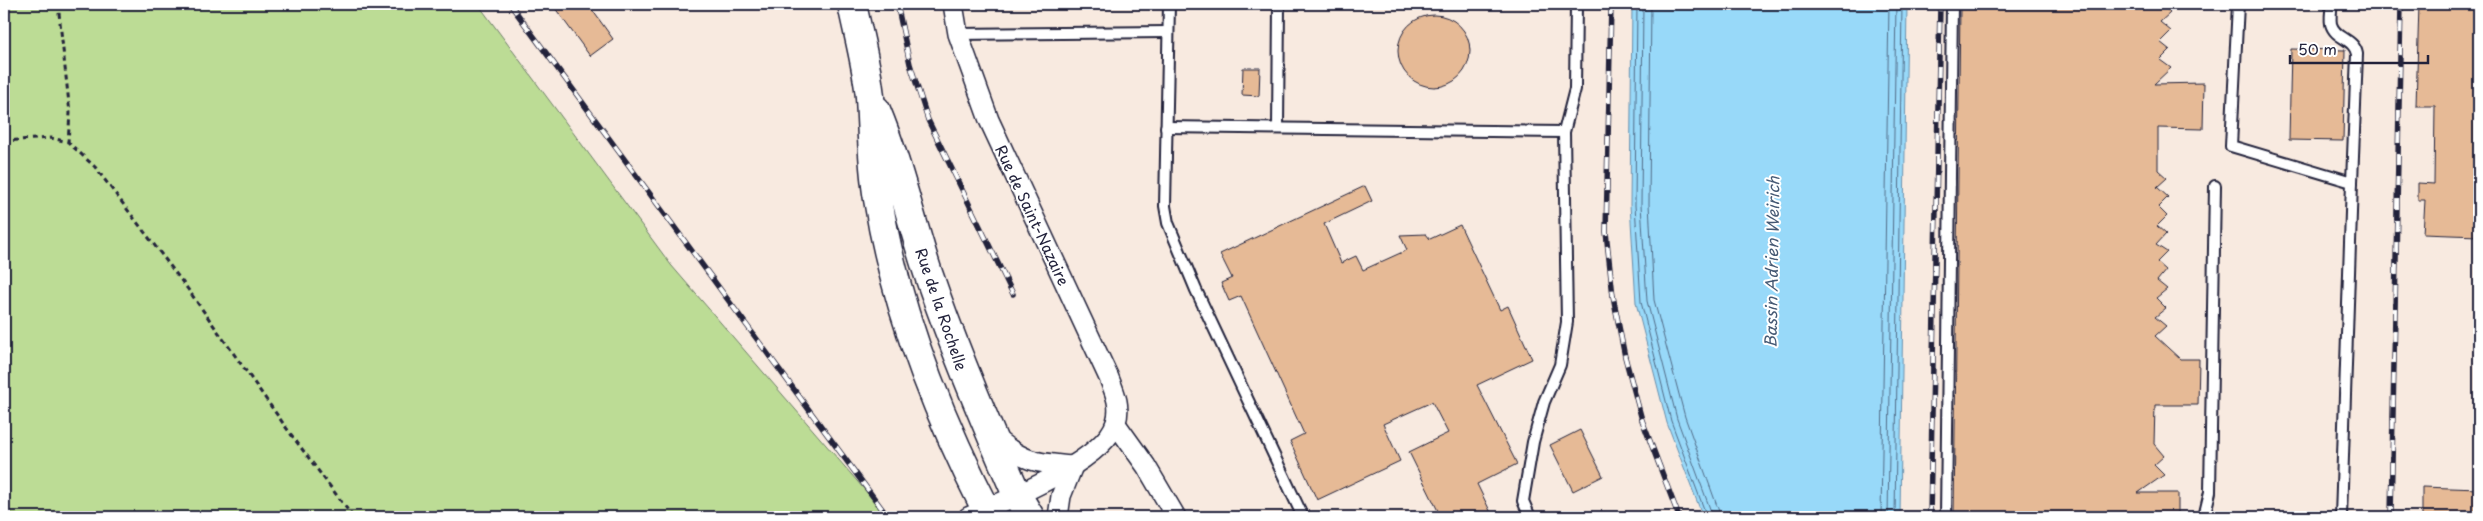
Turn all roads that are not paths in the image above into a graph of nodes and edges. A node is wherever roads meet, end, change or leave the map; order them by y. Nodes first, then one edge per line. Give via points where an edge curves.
1 (852, 4) edge
2 (953, 4) edge
3 (1169, 4) edge
4 (1279, 4) edge
5 (1576, 4) edge
6 (1952, 4) edge
7 (2238, 4) edge
8 (2332, 4) edge
9 (1168, 32) junction
10 (958, 34) junction
11 (870, 96) junction
12 (1166, 127) junction
13 (1278, 128) junction
14 (1564, 132) junction
15 (2352, 182) junction
16 (2215, 186) dead end
17 (1116, 424) junction
18 (990, 433) junction
19 (1073, 466) junction
20 (1024, 506) edge
21 (981, 514) edge
22 (1058, 517) edge
23 (1176, 517) edge
24 (1303, 517) edge
25 (1530, 517) edge
26 (1946, 517) edge
27 (2204, 517) edge
28 (2341, 517) edge

1 - 11 main road, Rue de la Rochelle
2 - 10 street, Rue de Saint-Nazaire
3 - 9 lane
4 - 13 lane
5 - 14 lane via 1575,89
6 - 26 lane
7 - 15 lane via 2231,146
8 - 15 lane via 2334,30 2353,44 2357,54
9 - 10 lane
9 - 12 lane
10 - 17 street, Rue de Saint-Nazaire via 989,120 1109,378 1117,399
11 - 18 main road, Rue de la Rochelle via 893,150 955,350
11 - 21 main road, Rue de la Rochelle via 871,151 878,200 896,279 930,383
12 - 13 lane
12 - 24 lane via 1165,206 1168,223 1196,290
13 - 14 lane
14 - 25 lane via 1567,322 1560,365 1544,402 1533,442 1523,500
15 - 28 lane
16 - 27 lane via 2210,492
17 - 19 street via 1094,452
17 - 23 street
18 - 19 street via 1011,451 1032,462
18 - 20 main road, Rue de la Rochelle
19 - 20 street
19 - 22 street via 1061,496
20 - 21 street

